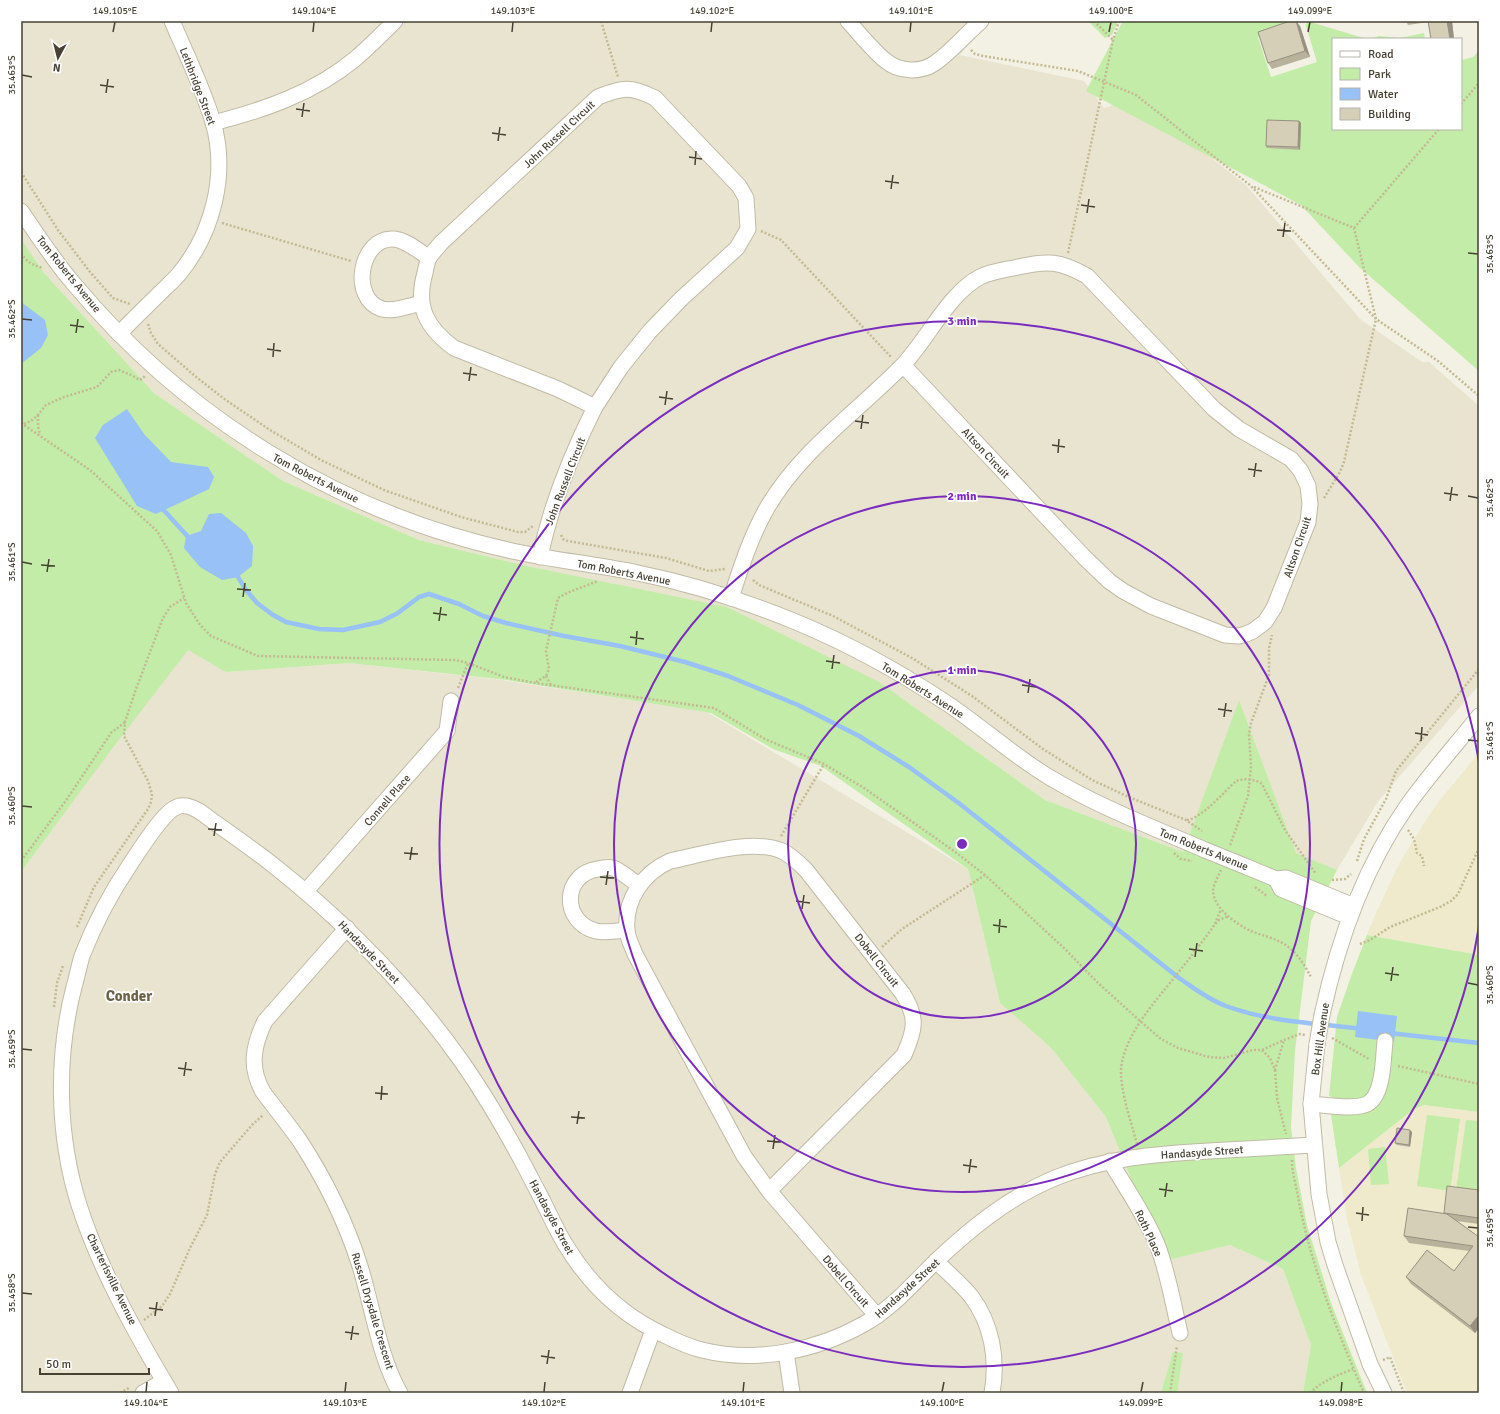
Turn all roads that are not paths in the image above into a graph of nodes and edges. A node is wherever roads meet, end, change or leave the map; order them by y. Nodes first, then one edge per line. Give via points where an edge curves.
1 (172, 21) edge
2 (396, 21) edge
3 (848, 21) edge
4 (981, 21) edge
5 (213, 123) junction
6 (21, 211) edge
7 (429, 258) junction
8 (422, 303) junction
9 (119, 334) junction
10 (903, 365) junction
11 (595, 407) junction
12 (540, 557) junction
13 (731, 598) junction
14 (451, 701) road end
15 (1479, 716) edge
16 (177, 806) joint
17 (639, 885) junction
18 (306, 891) junction
19 (1352, 911) junction
20 (347, 928) junction
21 (627, 930) junction
22 (1385, 1041) dead end
23 (1311, 1104) junction
24 (1314, 1145) junction
25 (1110, 1161) junction
26 (769, 1191) junction
27 (936, 1261) junction
28 (877, 1316) junction
29 (653, 1330) junction
30 (1180, 1333) road end
31 (786, 1352) junction
32 (167, 1387) edge
33 (142, 1393) edge
34 (400, 1393) edge
35 (630, 1393) edge
36 (792, 1393) edge
37 (992, 1393) edge
38 (1384, 1393) edge

1 - 5 street, Lethbridge Street
2 - 5 street via 354,59 302,94 251,113
3 - 4 street via 886,62 902,69 918,69 934,64
5 - 9 street, Lethbridge Street via 219,167 216,197 196,252 179,274
6 - 9 street, Tom Roberts Avenue via 74,284
7 - 8 street, John Russell Circuit via 421,286
7 - 8 street via 402,241 393,239 378,243 367,255 362,272 362,284 366,295 372,303 381,308 391,310
7 - 11 street, John Russell Circuit via 441,243 598,97 615,90 632,89 655,98 739,186 746,198 748,229 737,248 650,331 621,367
8 - 11 street, John Russell Circuit via 428,322 440,338 454,348 558,389
9 - 12 street, Tom Roberts Avenue via 196,403 281,461 340,492 405,520 506,550
10 - 10 street, Altson Circuit via 961,291 978,278 1033,263 1052,262 1087,276 1214,409 1239,429 1290,459 1301,471 1308,486 1308,522 1274,608 1265,622 1253,631 1239,636 1225,635 1151,606 1123,591 1085,558
10 - 13 street, Altson Circuit via 789,476 759,524
11 - 12 street, John Russell Circuit via 563,479 547,526
12 - 13 street, Tom Roberts Avenue via 638,573
13 - 19 street, Tom Roberts Avenue, bridge via 796,622 888,667 948,704 1045,775 1088,800 1276,880 1286,878
14 - 18 street, Connell Place via 447,731
15 - 19 street, Box Hill Avenue via 1438,765 1393,828
16 - 18 street, Handasyde Street via 198,810
16 - 32 street, Charterisville Avenue via 162,820 129,865 81,958 71,997 62,1071 67,1152 78,1202 98,1255 122,1305
17 - 21 street, Dobell Circuit via 630,902
17 - 21 street via 614,868 604,868 589,870 580,875 571,891 570,903 573,914 587,927 606,932
17 - 26 street, Dobell Circuit via 661,865 670,862 742,846 762,845 775,849 790,856 806,870 910,1006 914,1020 913,1035 904,1055
18 - 20 street, Handasyde Street
19 - 23 street, Box Hill Avenue, bridge via 1331,975 1322,1015 1317,1039
20 - 29 street, Handasyde Street via 396,979 463,1063 502,1125 563,1242 584,1274 609,1300
20 - 34 street, Russell Drysdale Crescent via 265,1021 257,1038 254,1066 259,1084 299,1140 338,1210 359,1261 385,1359
21 - 26 street, Dobell Circuit via 638,961 744,1156
22 - 23 street via 1380,1084 1374,1098 1366,1104 1351,1106
23 - 24 street, Box Hill Avenue
24 - 25 street, Handasyde Street via 1160,1154
24 - 38 street, Box Hill Avenue via 1319,1194 1328,1242 1370,1364
25 - 27 street, Handasyde Street via 1052,1179 1016,1198 980,1221
25 - 30 street, Roth Place via 1156,1243
26 - 28 street, Dobell Circuit
27 - 28 street, Handasyde Street
27 - 37 street via 970,1296 983,1314 991,1336 995,1360
28 - 31 street, Handasyde Street via 833,1340 810,1348
29 - 31 street, Handasyde Street via 685,1345 735,1356
29 - 35 street
31 - 36 street
32 - 33 street

